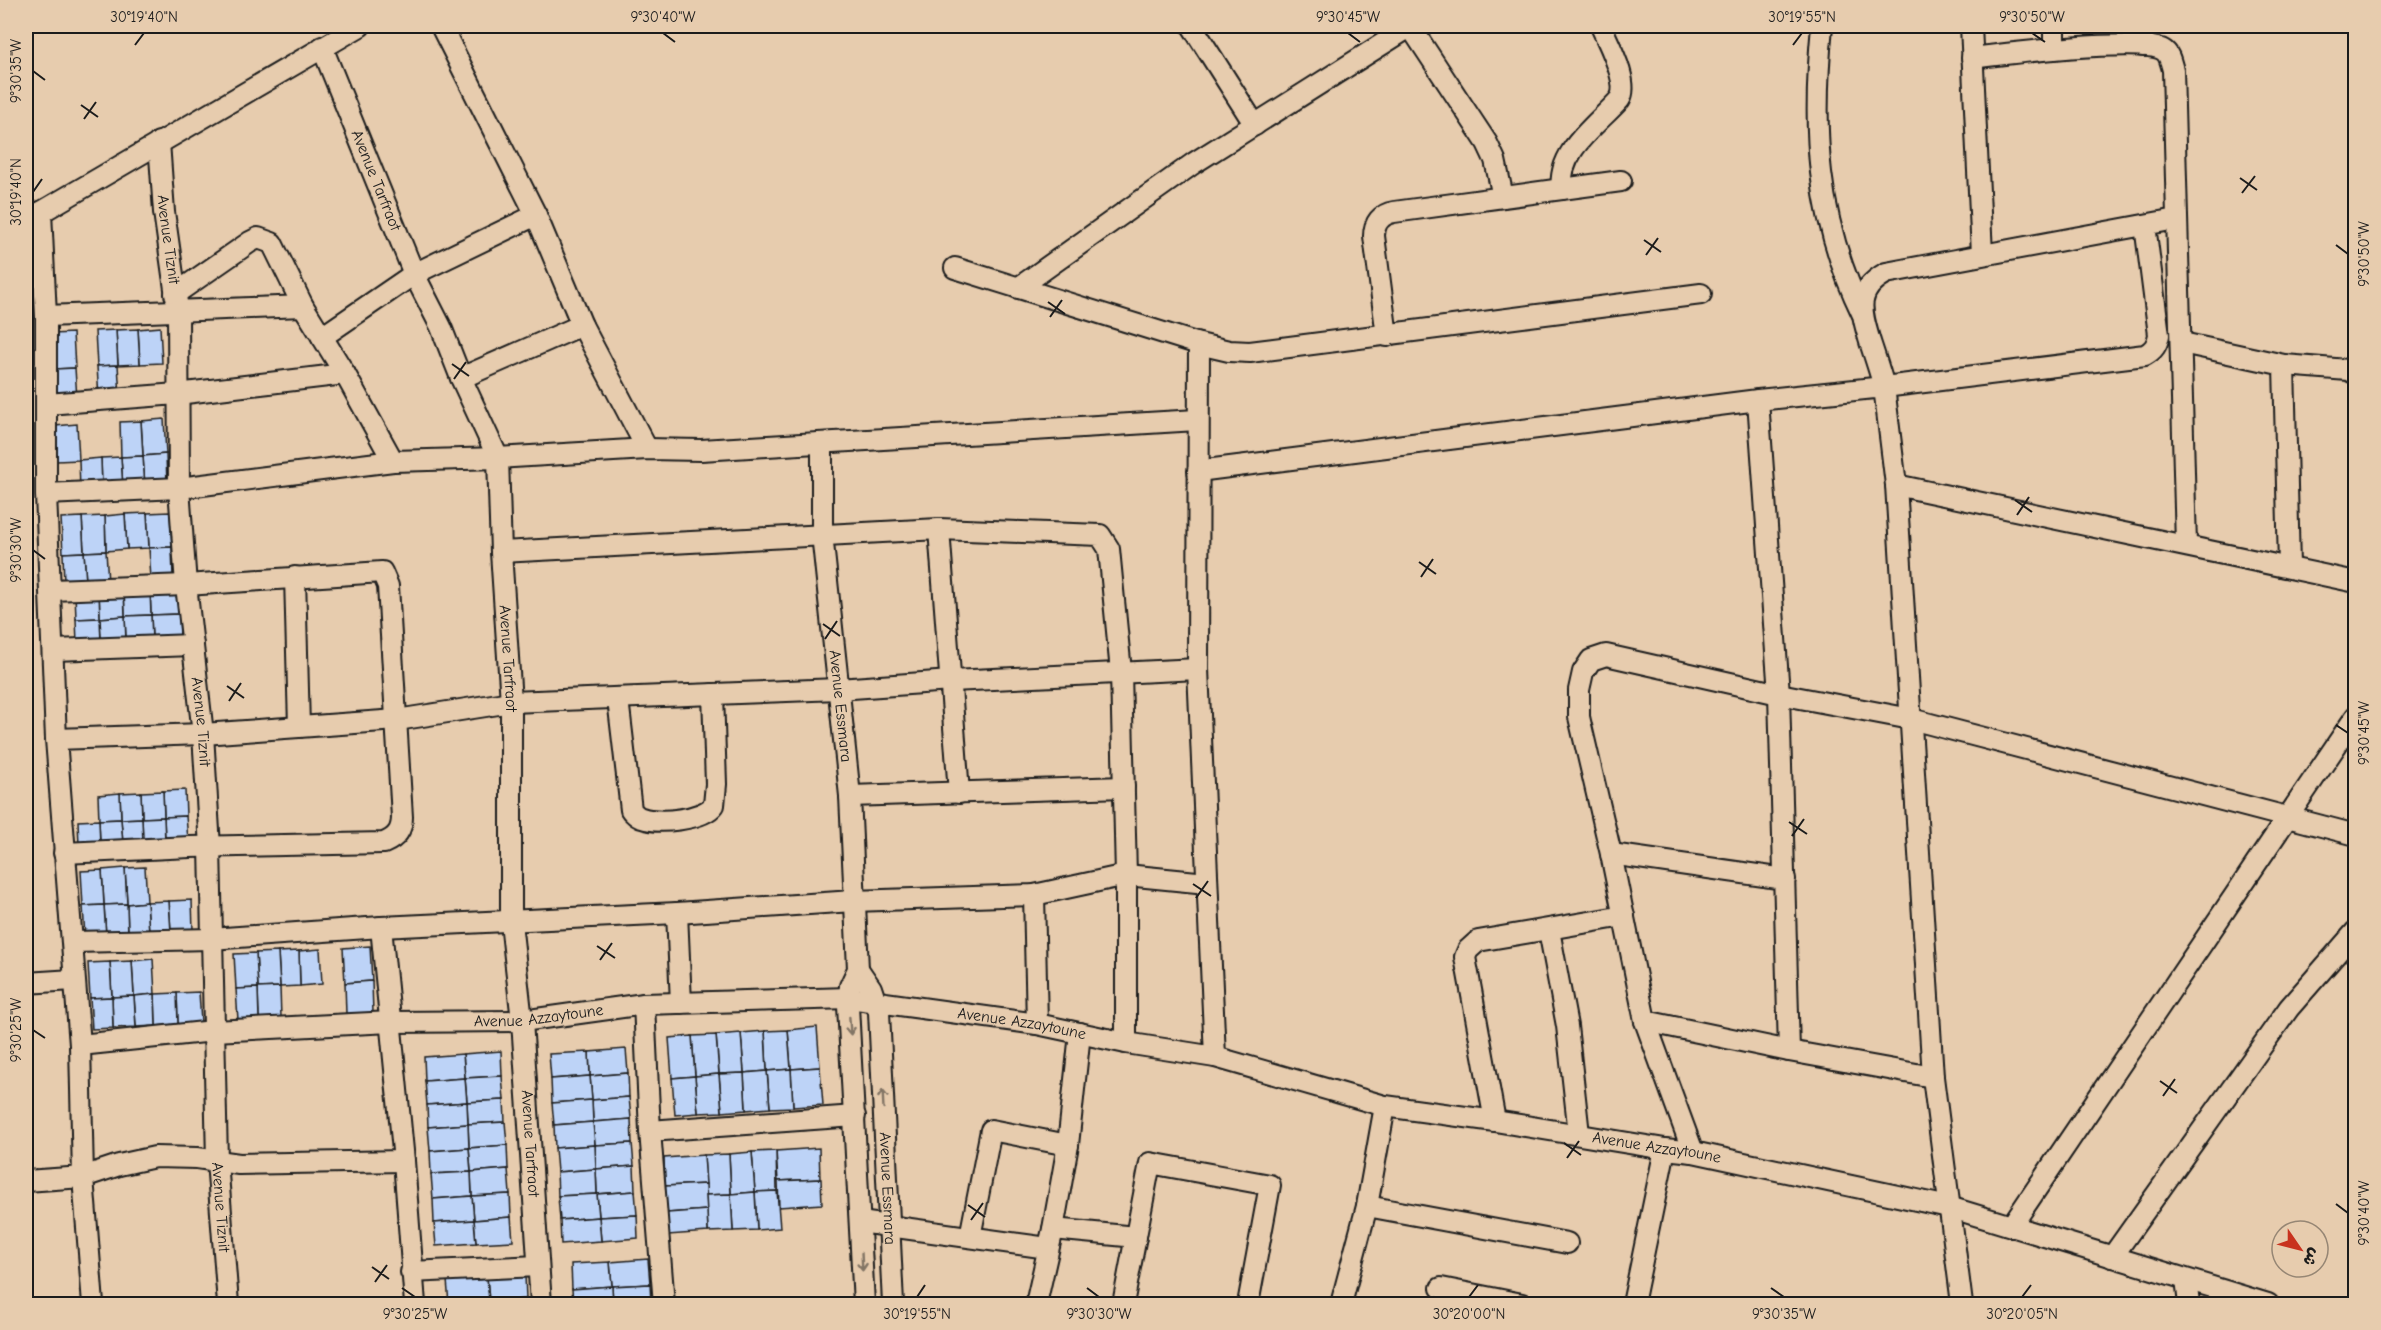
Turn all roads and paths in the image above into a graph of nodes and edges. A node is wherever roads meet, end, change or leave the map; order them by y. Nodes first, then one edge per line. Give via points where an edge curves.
1 (360, 26) edge
2 (441, 26) edge
3 (1192, 26) edge
4 (1410, 26) edge
5 (1601, 26) edge
6 (1822, 26) edge
7 (1971, 26) edge
8 (2054, 26) edge
9 (2143, 26) edge
10 (2143, 46) junction
11 (322, 47) junction
12 (2054, 49) junction
13 (1972, 58) junction
14 (1255, 125) junction
15 (159, 142) junction
16 (1621, 181) dead end
17 (1562, 189) junction
18 (1503, 197) junction
19 (536, 215) junction
20 (33, 216) edge
21 (2176, 219) junction
22 (2145, 225) junction
23 (1982, 255) junction
24 (955, 268) dead end
25 (414, 274) junction
26 (1018, 288) junction
27 (1701, 294) dead end
28 (176, 302) junction
29 (303, 306) junction
30 (1862, 313) junction
31 (46, 316) junction
32 (582, 326) junction
33 (1386, 336) junction
34 (322, 337) junction
35 (2182, 343) junction
36 (1198, 344) junction
37 (2284, 365) junction
38 (345, 374) junction
39 (2355, 374) edge
40 (461, 378) junction
41 (1884, 387) junction
42 (177, 394) junction
43 (1758, 400) junction
44 (48, 404) junction
45 (1197, 420) junction
46 (822, 443) junction
47 (647, 449) junction
48 (498, 458) junction
49 (393, 461) junction
50 (1198, 471) junction
51 (1896, 485) junction
52 (179, 488) junction
53 (46, 494) junction
54 (939, 529) junction
55 (822, 534) junction
56 (2186, 545) junction
57 (501, 552) junction
58 (2289, 566) junction
59 (295, 577) junction
60 (2355, 582) edge
61 (186, 585) junction
62 (52, 590) junction
63 (193, 645) junction
64 (54, 650) junction
65 (1198, 669) junction
66 (1121, 672) junction
67 (951, 681) junction
68 (838, 689) junction
69 (713, 694) junction
70 (1779, 694) junction
71 (618, 699) junction
72 (511, 702) junction
73 (2355, 716) edge
74 (1911, 719) junction
75 (397, 720) junction
76 (299, 727) junction
77 (203, 734) junction
78 (56, 739) junction
79 (1124, 787) junction
80 (959, 793) junction
81 (850, 796) junction
82 (2286, 817) junction
83 (2355, 835) edge
84 (210, 847) junction
85 (64, 853) junction
86 (1611, 854) junction
87 (1126, 874) junction
88 (1785, 879) junction
89 (1207, 884) junction
90 (1034, 895) junction
91 (853, 901) junction
92 (677, 913) junction
93 (1624, 915) junction
94 (511, 922) junction
95 (381, 927) junction
96 (1549, 930) junction
97 (2355, 931) edge
98 (211, 939) junction
99 (73, 942) junction
100 (858, 969) junction
101 (73, 980) junction
102 (26, 982) edge
103 (849, 998) junction
104 (876, 1001) junction
105 (681, 1003) junction
106 (644, 1004) junction
107 (522, 1021) junction
108 (1645, 1021) junction
109 (391, 1022) junction
110 (1037, 1024) junction
111 (214, 1031) junction
112 (1080, 1033) junction
113 (1126, 1043) junction
114 (80, 1045) junction
115 (1789, 1051) junction
116 (1215, 1057) junction
117 (1933, 1077) junction
118 (1385, 1106) junction
119 (855, 1116) junction
120 (1495, 1121) junction
121 (650, 1131) junction
122 (1579, 1134) junction
123 (1068, 1145) junction
124 (1665, 1149) junction
125 (1693, 1152) junction
126 (217, 1161) junction
127 (404, 1161) junction
128 (83, 1177) junction
129 (26, 1181) edge
130 (1367, 1206) junction
131 (1949, 1207) junction
132 (860, 1222) junction
133 (2012, 1225) junction
134 (889, 1226) junction
135 (1053, 1229) junction
136 (970, 1237) junction
137 (1136, 1237) junction
138 (1567, 1243) dead end
139 (1048, 1248) junction
140 (2112, 1257) junction
141 (538, 1266) junction
142 (411, 1272) junction
143 (2187, 1280) junction
144 (1441, 1288) dead end
145 (93, 1305) edge
146 (228, 1305) edge
147 (415, 1305) edge
148 (541, 1305) edge
149 (664, 1305) edge
150 (864, 1305) edge
151 (893, 1305) edge
152 (1036, 1305) edge
153 (1123, 1305) edge
154 (1248, 1305) edge
155 (1341, 1305) edge
156 (1522, 1305) edge
157 (1633, 1305) edge
158 (1962, 1305) edge
159 (2189, 1305) edge
160 (2268, 1305) edge

1 - 11 street
2 - 19 street
3 - 14 street
4 - 14 street
4 - 18 street via 1486,143 1495,160
5 - 17 street via 1624,90 1567,158 1562,168
6 - 30 street via 1817,107 1821,178 1835,248
7 - 13 street
8 - 12 street
9 - 10 street
10 - 12 street
10 - 21 street via 2162,49 2173,70
11 - 15 street
11 - 25 street, Avenue Tarfraot
12 - 13 street
13 - 23 street
14 - 26 street
15 - 20 street
15 - 28 street, Avenue Tiznit
16 - 17 street
17 - 18 street
18 - 33 street via 1394,212 1380,218 1374,236
19 - 25 street
19 - 32 street
20 - 31 street
21 - 22 street
21 - 35 street
22 - 23 street
22 - 41 street via 2159,335 2153,351
23 - 30 street via 1886,273 1870,285
24 - 26 street
25 - 34 street
25 - 40 street, Avenue Tarfraot
26 - 36 street
27 - 33 street
28 - 29 street
28 - 29 street via 239,248 258,238 272,243
28 - 31 street
28 - 42 street, Avenue Tiznit
29 - 34 street
30 - 41 street
31 - 44 street
32 - 40 street
32 - 47 street
33 - 36 street via 1267,351 1228,351
34 - 38 street
35 - 37 street
35 - 56 street
36 - 45 street
37 - 39 street via 2348,370
37 - 58 street
38 - 42 street
38 - 49 street
40 - 48 street, Avenue Tarfraot
41 - 43 street
41 - 51 street
42 - 44 street
42 - 52 street, Avenue Tiznit
43 - 50 street
43 - 70 street
44 - 53 street
45 - 46 street
45 - 50 street
46 - 47 street
46 - 55 street, Avenue Essmara
47 - 48 street
48 - 49 street
48 - 57 street, Avenue Tarfraot
49 - 52 street
50 - 65 street
51 - 56 street
51 - 74 street
52 - 53 street
52 - 61 street, Avenue Tiznit
53 - 62 street
54 - 55 street
54 - 66 street via 1100,535 1109,549
54 - 67 street
55 - 57 street
55 - 68 street, Avenue Essmara
56 - 58 street
57 - 72 street, Avenue Tarfraot
58 - 60 street
59 - 61 street
59 - 75 street via 374,570 384,573
59 - 76 street
61 - 62 street
61 - 63 street, Avenue Tiznit
62 - 64 street
63 - 64 street
63 - 77 street, Avenue Tiznit
64 - 78 street
65 - 66 street
65 - 89 street
66 - 67 street
66 - 79 street
67 - 68 street
67 - 80 street
68 - 69 street
68 - 81 street, Avenue Essmara
69 - 71 street
69 - 71 street via 714,805 700,816 675,819 645,820 631,810
70 - 74 street
70 - 86 street via 1606,655 1591,660 1578,690 1580,717
70 - 88 street
71 - 72 street
72 - 75 street
72 - 94 street, Avenue Tarfraot
73 - 82 street
74 - 82 street
74 - 117 street
75 - 76 street
75 - 84 street via 402,827 392,840
76 - 77 street
77 - 78 street
77 - 84 street, Avenue Tiznit
78 - 85 street
79 - 80 street
79 - 87 street
80 - 81 street
81 - 91 street, Avenue Essmara
82 - 83 street
82 - 133 street
84 - 85 street
84 - 98 street, Avenue Tiznit
85 - 99 street
86 - 88 street
86 - 93 street
87 - 89 street
87 - 90 street
87 - 113 street
88 - 115 street
89 - 116 street
90 - 91 street
90 - 110 street
91 - 92 street
91 - 100 street, Avenue Essmara
92 - 94 street
92 - 105 street
93 - 96 street
93 - 108 street
94 - 95 street
94 - 107 street, Avenue Tarfraot
95 - 98 street
95 - 109 street
96 - 120 street via 1478,941 1465,957
96 - 122 street via 1568,1026
97 - 140 street via 2289,1008
98 - 99 street
98 - 111 street, Avenue Tiznit
99 - 101 street
100 - 103 street, Avenue Essmara
100 - 104 street, Avenue Essmara
101 - 102 street
101 - 114 street
103 - 104 street, Avenue Azzaytoune
103 - 105 street, Avenue Azzaytoune
103 -> 119 street, Avenue Essmara
104 - 110 street, Avenue Azzaytoune
134 -> 104 street, Avenue Essmara
105 - 106 street, Avenue Azzaytoune
106 - 107 street, Avenue Azzaytoune
106 - 121 street
107 - 109 street, Avenue Azzaytoune
107 - 141 street, Avenue Tarfraot
108 - 115 street
108 - 125 street
109 - 111 street, Avenue Azzaytoune
109 - 127 street
110 - 112 street, Avenue Azzaytoune
111 - 114 street, Avenue Azzaytoune
111 - 126 street, Avenue Tiznit
112 - 113 street, Avenue Azzaytoune
112 - 123 street
113 - 116 street, Avenue Azzaytoune
114 - 128 street
115 - 117 street
116 - 118 street, Avenue Azzaytoune
117 - 131 street
118 - 120 street, Avenue Azzaytoune
118 - 130 street
119 - 121 street
119 - 132 street, Avenue Essmara
120 - 122 street, Avenue Azzaytoune
121 - 149 street
122 - 124 street, Avenue Azzaytoune
123 - 135 street
123 - 136 street via 991,1130
124 - 125 street, Avenue Azzaytoune
124 - 157 street
125 - 131 street, Avenue Azzaytoune
126 - 127 street via 238,1164
126 - 128 street via 155,1157
126 - 146 street, Avenue Tiznit
127 - 142 street
128 - 129 street
128 - 145 street
130 - 138 street
130 - 155 street
131 - 133 street, Avenue Azzaytoune
131 - 158 street
132 - 134 street
132 -> 150 street, Avenue Essmara
133 - 140 street, Avenue Azzaytoune
134 - 136 street
134 - 151 street, Avenue Essmara
135 - 137 street
135 - 139 street
136 - 139 street
137 - 153 street
137 - 154 street via 1150,1163 1270,1185
139 - 152 street
140 - 143 street, Avenue Azzaytoune
141 - 142 street
141 - 148 street, Avenue Tarfraot
142 - 147 street
143 - 159 street
143 - 160 street, Avenue Azzaytoune
144 - 156 street

